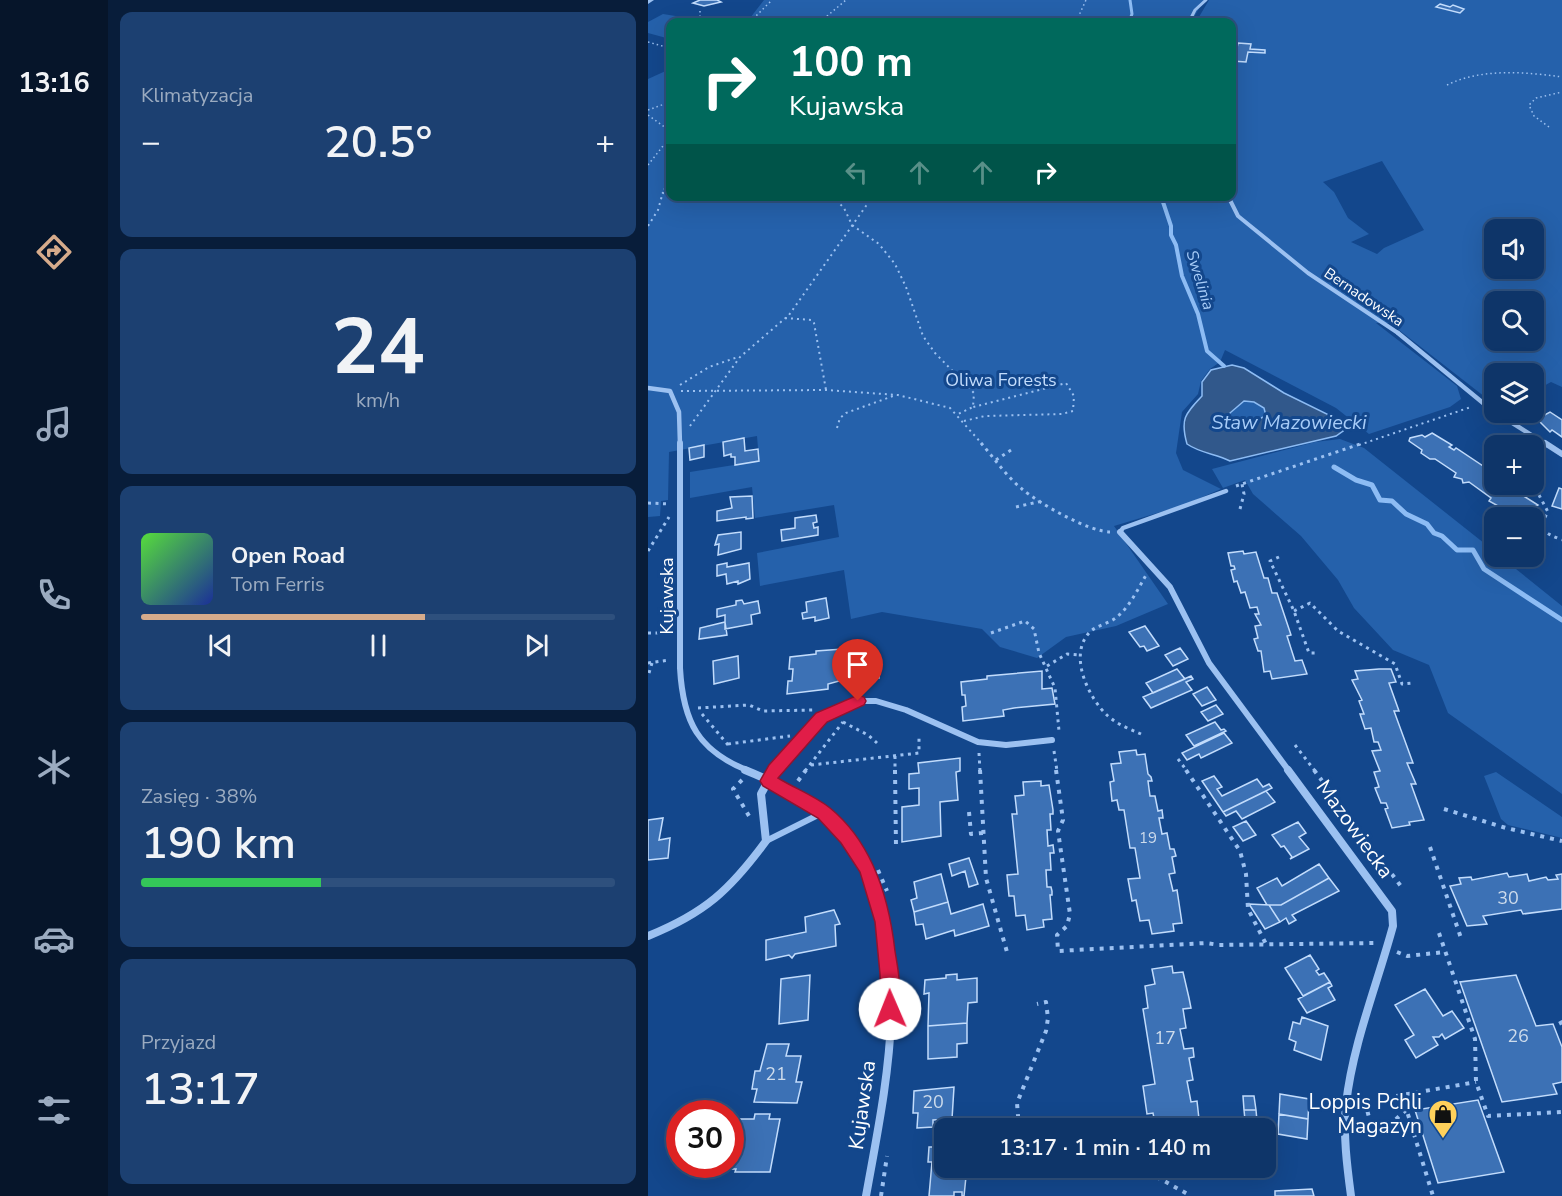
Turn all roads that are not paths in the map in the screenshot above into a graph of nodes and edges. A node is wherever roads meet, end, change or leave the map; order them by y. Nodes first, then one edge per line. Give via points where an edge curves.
1 (1206, 0) edge
2 (1191, 18) edge
3 (1230, 201) edge
4 (1398, 333) joint
5 (648, 388) edge
6 (1484, 405) edge
7 (1512, 423) edge
8 (1562, 454) edge
9 (1226, 490) dead end
10 (1120, 532) joint
11 (1052, 740) dead end
12 (768, 781) junction
13 (824, 813) junction
14 (766, 841) junction
15 (648, 936) edge
16 (866, 1196) edge
17 (1351, 1196) edge

1 - 2 lane
3 - 4 lane, Bernadowska via 1238,216 1290,259
4 - 6 street, Bernadowska
5 - 12 street, Kujawska via 670,391 679,412 683,633 680,692 693,728 727,763
7 - 8 street, Bernadowska
9 - 10 lane
10 - 17 street, Mazowiecka via 1177,598 1209,663 1392,911 1393,926 1362,1025 1346,1105 1345,1151
11 - 12 street via 1009,745 978,742 878,702 858,701 822,717
12 - 13 street, Kujawska
12 - 14 street via 761,794
13 - 14 lane
13 - 16 street, Kujawska via 867,868 883,922 889,974 889,1037 881,1114
14 - 15 street via 715,903

